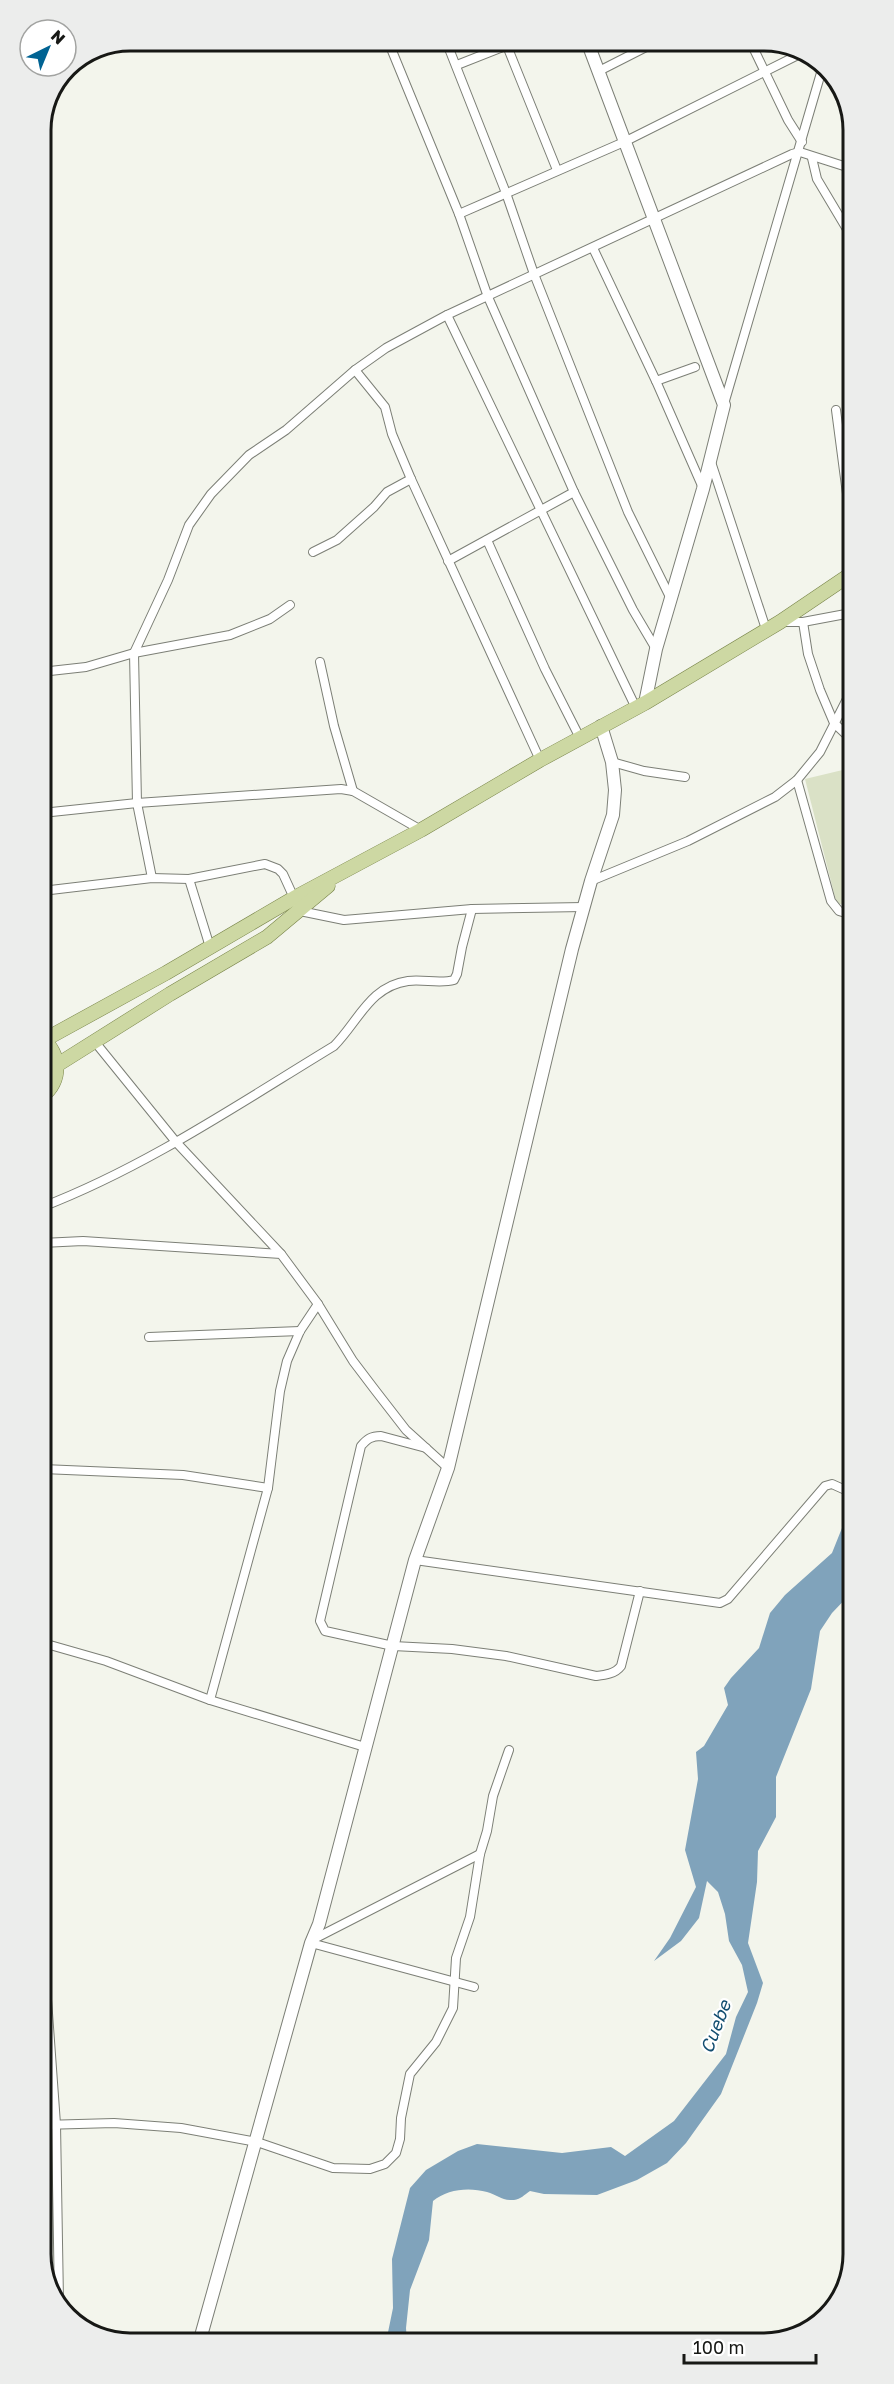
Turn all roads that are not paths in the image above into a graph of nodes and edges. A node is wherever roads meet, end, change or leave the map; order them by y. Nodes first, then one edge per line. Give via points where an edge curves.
1 (391, 51) edge
2 (450, 51) edge
3 (487, 51) edge
4 (508, 51) edge
5 (591, 51) edge
6 (638, 51) edge
7 (755, 51) edge
8 (794, 57) edge
9 (456, 65) junction
10 (599, 71) junction
11 (764, 71) junction
12 (821, 75) edge
13 (624, 142) junction
14 (802, 142) junction
15 (800, 152) junction
16 (812, 158) junction
17 (843, 166) edge
18 (557, 170) junction
19 (506, 193) junction
20 (459, 214) junction
21 (654, 220) junction
22 (843, 223) edge
23 (593, 248) junction
24 (534, 274) junction
25 (488, 297) junction
26 (447, 315) junction
27 (695, 367) dead end
28 (356, 370) junction
29 (656, 381) junction
30 (724, 405) junction
31 (836, 410) dead end
32 (711, 461) junction
33 (843, 463) edge
34 (411, 479) junction
35 (703, 489) junction
36 (574, 492) junction
37 (540, 510) junction
38 (487, 540) junction
39 (313, 552) dead end
40 (448, 561) junction
41 (843, 579) edge
42 (671, 599) junction
43 (290, 605) dead end
44 (843, 614) edge
45 (780, 622) junction
46 (803, 622) junction
47 (766, 629) junction
48 (656, 649) junction
49 (134, 653) junction
50 (320, 662) dead end
51 (51, 671) edge
52 (640, 705) junction
53 (843, 706) edge
54 (834, 723) junction
55 (601, 726) junction
56 (843, 732) edge
57 (580, 738) junction
58 (540, 759) junction
59 (612, 762) junction
60 (685, 777) dead end
61 (797, 780) junction
62 (353, 791) junction
63 (137, 803) junction
64 (51, 812) edge
65 (421, 830) junction
66 (343, 872) junction
67 (153, 878) junction
68 (189, 879) junction
69 (591, 881) junction
70 (51, 890) edge
71 (294, 898) junction
72 (584, 906) junction
73 (472, 909) junction
74 (300, 911) junction
75 (843, 912) edge
76 (210, 947) junction
77 (51, 1036) edge
78 (95, 1042) junction
79 (51, 1051) edge
80 (57, 1065) junction
81 (51, 1087) edge
82 (176, 1142) junction
83 (51, 1203) edge
84 (51, 1243) edge
85 (281, 1254) junction
86 (318, 1304) junction
87 (300, 1331) junction
88 (149, 1337) dead end
89 (426, 1448) junction
90 (448, 1468) junction
91 (51, 1469) edge
92 (268, 1488) junction
93 (843, 1489) edge
94 (415, 1560) junction
95 (640, 1591) junction
96 (51, 1645) edge
97 (393, 1647) junction
98 (210, 1700) junction
99 (364, 1747) junction
100 (509, 1750) dead end
101 (480, 1854) junction
102 (312, 1941) junction
103 (453, 1982) junction
104 (474, 1987) dead end
105 (51, 2059) edge
106 (51, 2124) edge
107 (56, 2124) junction
108 (257, 2142) junction
109 (59, 2287) edge
110 (202, 2333) edge

1 - 20 street
2 - 9 street
3 - 9 street
4 - 18 street
5 - 10 main road
6 - 10 street
7 - 11 street
8 - 11 street
9 - 19 street
10 - 13 main road
11 - 13 street
11 - 14 street
12 - 14 street
13 - 18 street
13 - 21 main road
14 - 15 street
15 - 16 street
15 - 21 street
15 - 30 street
16 - 17 street
16 - 22 street via 817,179
18 - 19 street
19 - 20 street
19 - 24 street
20 - 25 street
21 - 23 street
21 - 30 main road
23 - 24 street
23 - 29 street
24 - 25 street
24 - 42 street via 628,512
25 - 26 street
25 - 36 street
26 - 28 street via 386,348
26 - 37 street
27 - 29 street
28 - 34 street via 385,408
28 - 49 street via 314,408 249,455 211,494 189,525
29 - 35 street
30 - 32 main road
31 - 33 street
32 - 35 main road
32 - 47 street
34 - 39 street via 387,492 337,540
34 - 40 street
35 - 42 main road
36 - 37 street
36 - 48 street
37 - 38 street
37 - 52 street
38 - 40 street
38 - 57 street
40 - 58 street
41 - 45 main road
42 - 48 main road
43 - 49 street via 270,620 230,635
44 - 46 street
45 - 46 street
45 - 47 main road
46 - 54 street via 808,654
47 - 52 main road
48 - 52 main road
49 - 51 street via 86,668
49 - 63 street
50 - 62 street
52 - 55 main road
53 - 54 street
54 - 56 street
54 - 61 street via 820,752
55 - 57 main road
55 - 59 main road
57 - 58 main road
58 - 65 main road
59 - 60 street
59 - 69 main road via 613,815
61 - 69 street via 775,797 688,841
61 - 75 street via 831,901
62 - 63 street via 312,790
62 - 65 street
63 - 64 street
63 - 67 street
65 - 66 main road
66 - 71 main road
66 - 74 main road
67 - 68 street
67 - 70 street
68 - 71 street via 265,864 283,874
68 - 76 street
69 - 72 main road
71 - 74 street
71 - 76 main road
72 - 73 street
72 - 90 main road
73 - 74 street via 344,920
73 - 82 street via 454,980 410,981 382,989 334,1046
74 - 78 main road via 267,937
76 - 77 main road
78 - 80 main road
78 - 82 street
79 - 80 main road
80 - 81 main road
82 - 83 street
82 - 85 street
84 - 85 street via 83,1241
85 - 86 street
86 - 87 street
86 - 89 street via 353,1361 406,1430
87 - 88 street
87 - 92 street via 280,1391
89 - 90 street
89 - 97 street via 381,1436 366,1439 361,1446 320,1622 325,1630
90 - 94 main road
91 - 92 street via 183,1475
92 - 98 street
93 - 95 street via 825,1486 728,1599 711,1603
94 - 95 street
94 - 97 main road
95 - 97 street via 621,1666 606,1675 495,1654
96 - 98 street via 106,1661
97 - 99 main road
98 - 99 street
99 - 102 main road
100 - 101 street via 493,1796
101 - 102 street
101 - 103 street via 470,1917 456,1958
102 - 103 street
102 - 108 main road
103 - 104 street
103 - 108 street via 453,2007 447,2024 410,2074 398,2146 385,2164 370,2169 333,2168
105 - 107 street
106 - 107 street
107 - 108 street via 180,2128
107 - 109 street
108 - 110 main road

